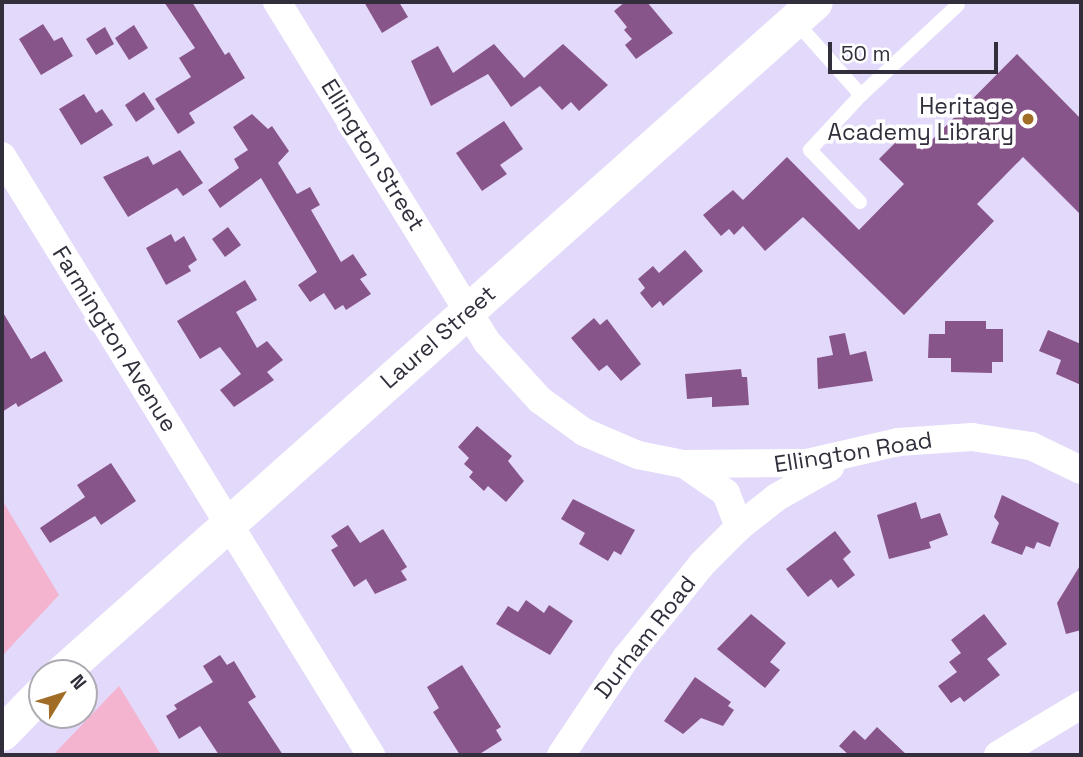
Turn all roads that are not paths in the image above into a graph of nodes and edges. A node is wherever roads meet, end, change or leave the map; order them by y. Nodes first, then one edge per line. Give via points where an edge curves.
1 (277, 2) edge
2 (958, 5) dead end
3 (805, 11) edge
4 (861, 95) junction
5 (2, 156) edge
6 (860, 202) dead end
7 (468, 310) junction
8 (867, 450) junction
9 (684, 464) junction
10 (1081, 470) edge
11 (228, 522) junction
12 (740, 527) junction
13 (76, 659) edge
14 (1081, 705) edge
15 (28, 706) edge
16 (2, 733) edge
17 (371, 755) edge
18 (561, 755) edge
19 (999, 755) edge

1 - 7 street, Ellington Street
2 - 4 lane
3 - 4 lane
3 - 7 street, Laurel Street
4 - 6 lane via 810,150
5 - 11 street, Farmington Avenue
7 - 9 street, Ellington Road via 505,363 559,415 614,446
7 - 11 street, Laurel Street
8 - 9 street, Ellington Road via 780,466
8 - 10 street, Ellington Road via 947,437 1002,440 1058,456
8 - 12 street, Durham Road via 802,481
9 - 12 street via 726,493
11 - 13 street, Laurel Street
11 - 17 street, Farmington Avenue
12 - 18 street, Durham Road via 702,564 634,648
14 - 19 street
15 - 16 street

